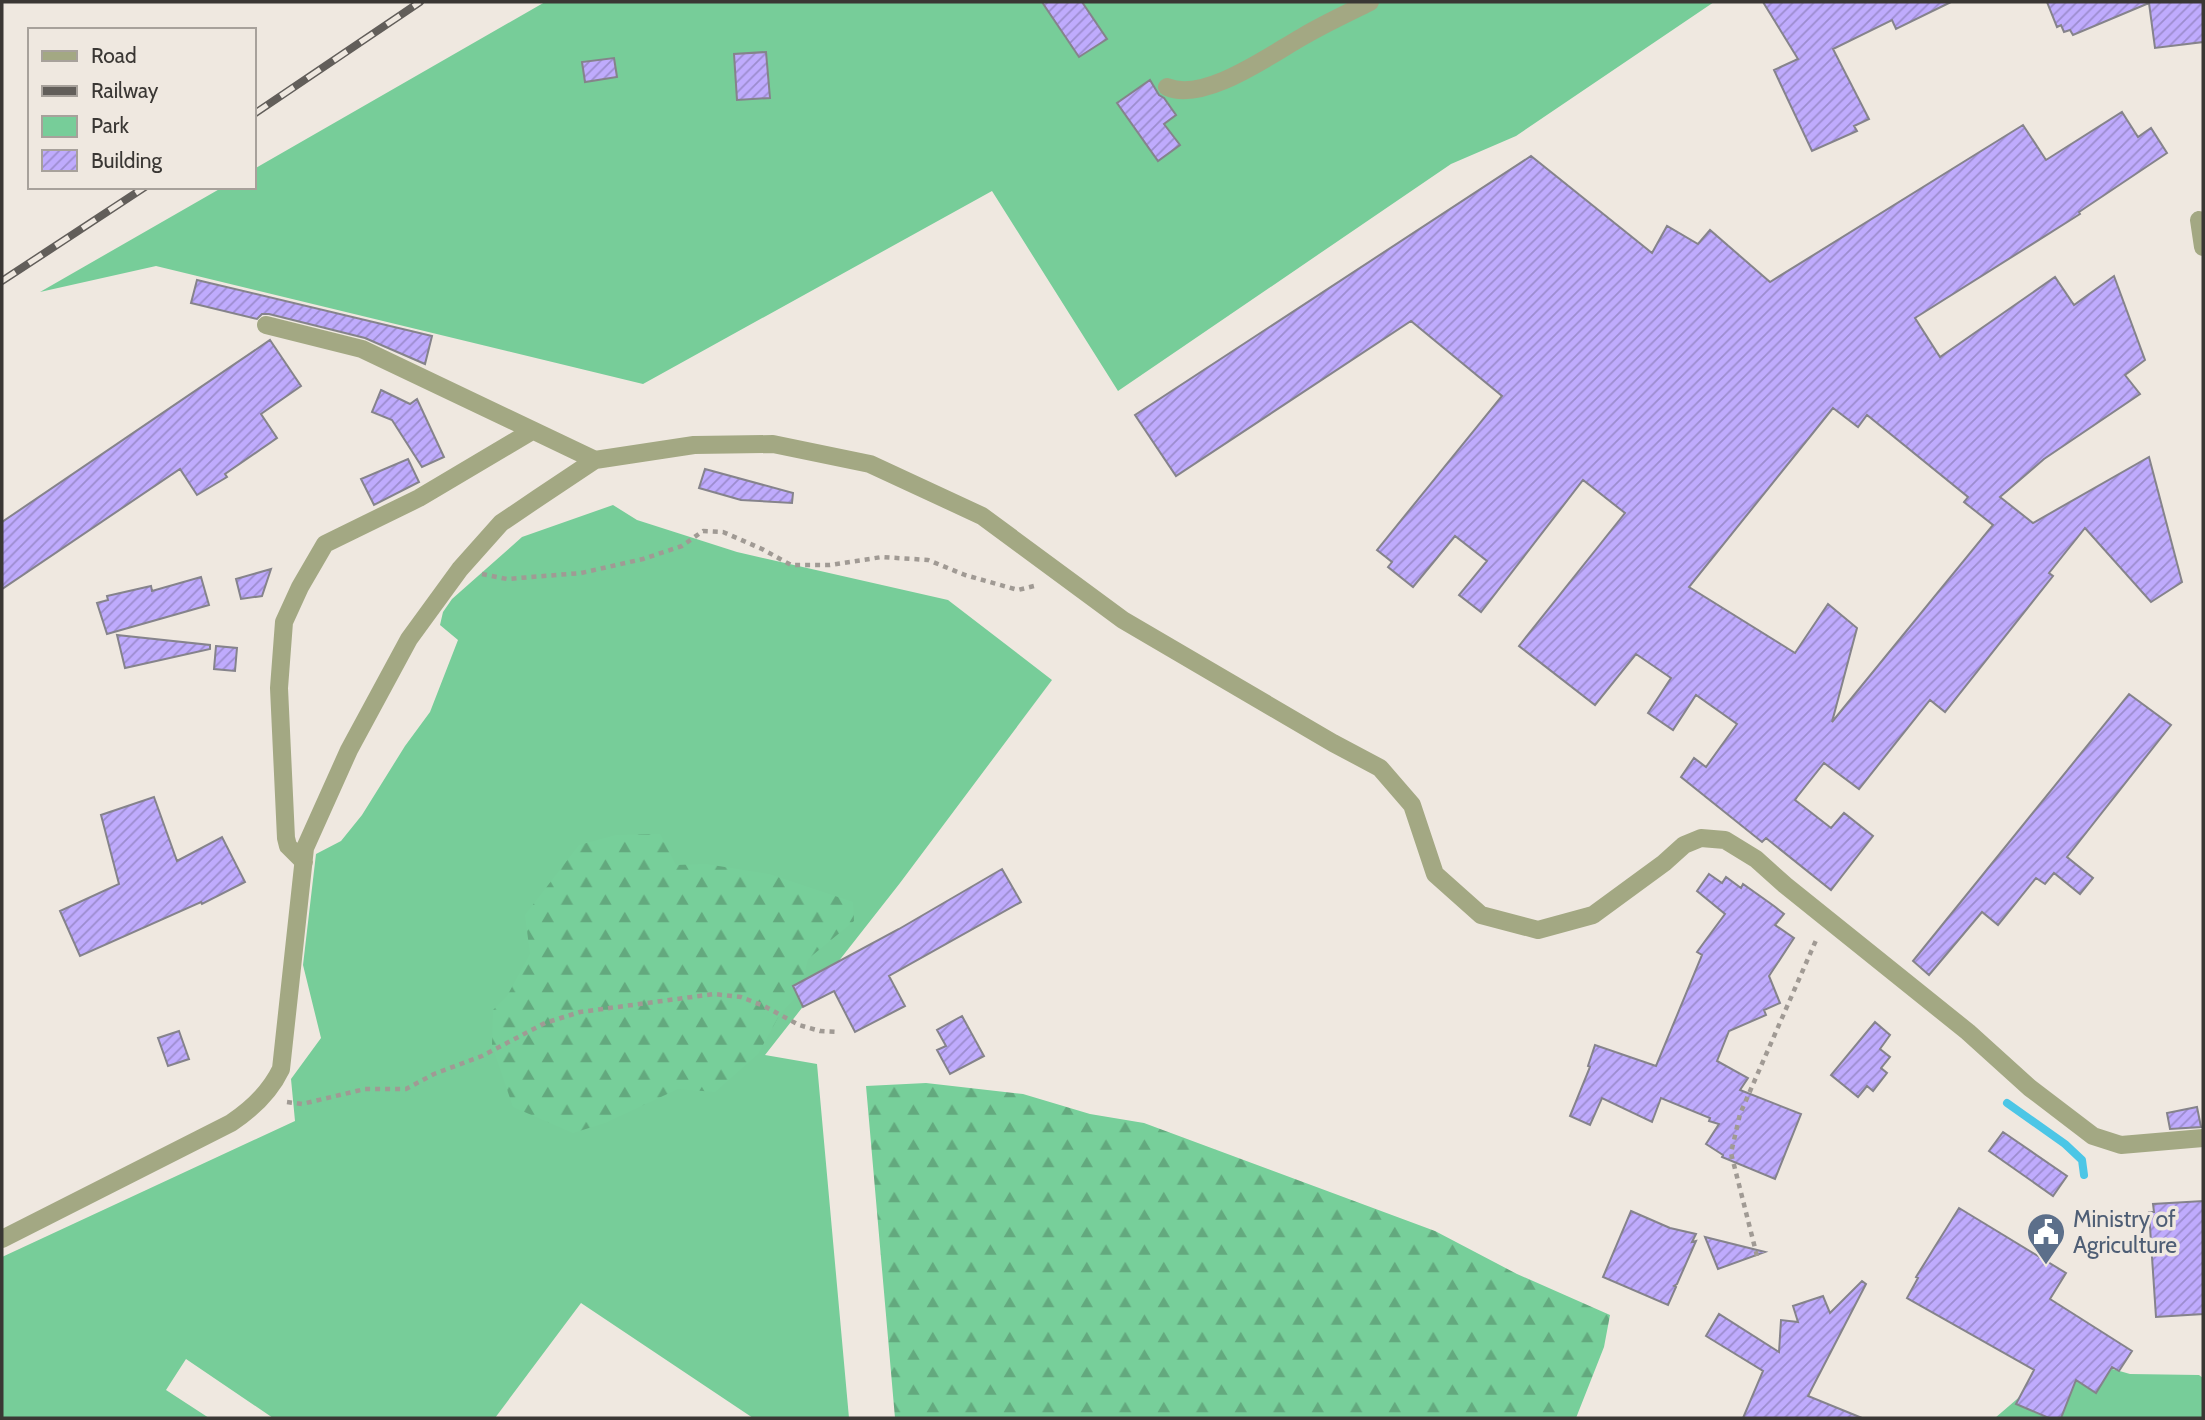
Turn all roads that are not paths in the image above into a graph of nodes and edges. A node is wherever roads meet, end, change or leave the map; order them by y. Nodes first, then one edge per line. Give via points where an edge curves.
1 (1370, 2) edge
2 (1167, 87) dead end
3 (2199, 220) dead end
4 (2203, 247) edge
5 (266, 325) dead end
6 (532, 431) junction
7 (594, 460) junction
8 (304, 862) junction
9 (2203, 1138) edge
10 (2, 1239) edge

1 - 2 lane via 1251,69 1204,87 1176,91
3 - 4 lane
5 - 6 lane via 362,349
6 - 7 lane
6 - 8 lane via 419,498 325,544 300,587 284,622 279,688 286,838
7 - 8 lane via 501,523 460,569 409,639 361,728 305,848
7 - 9 lane via 694,445 772,444 870,464 982,516 1123,620 1381,768 1412,805 1435,874 1481,915 1538,930 1593,915 1684,845 1701,838 1725,840 1756,859 2094,1136 2121,1144
8 - 10 lane via 281,1069 276,1080 231,1123

